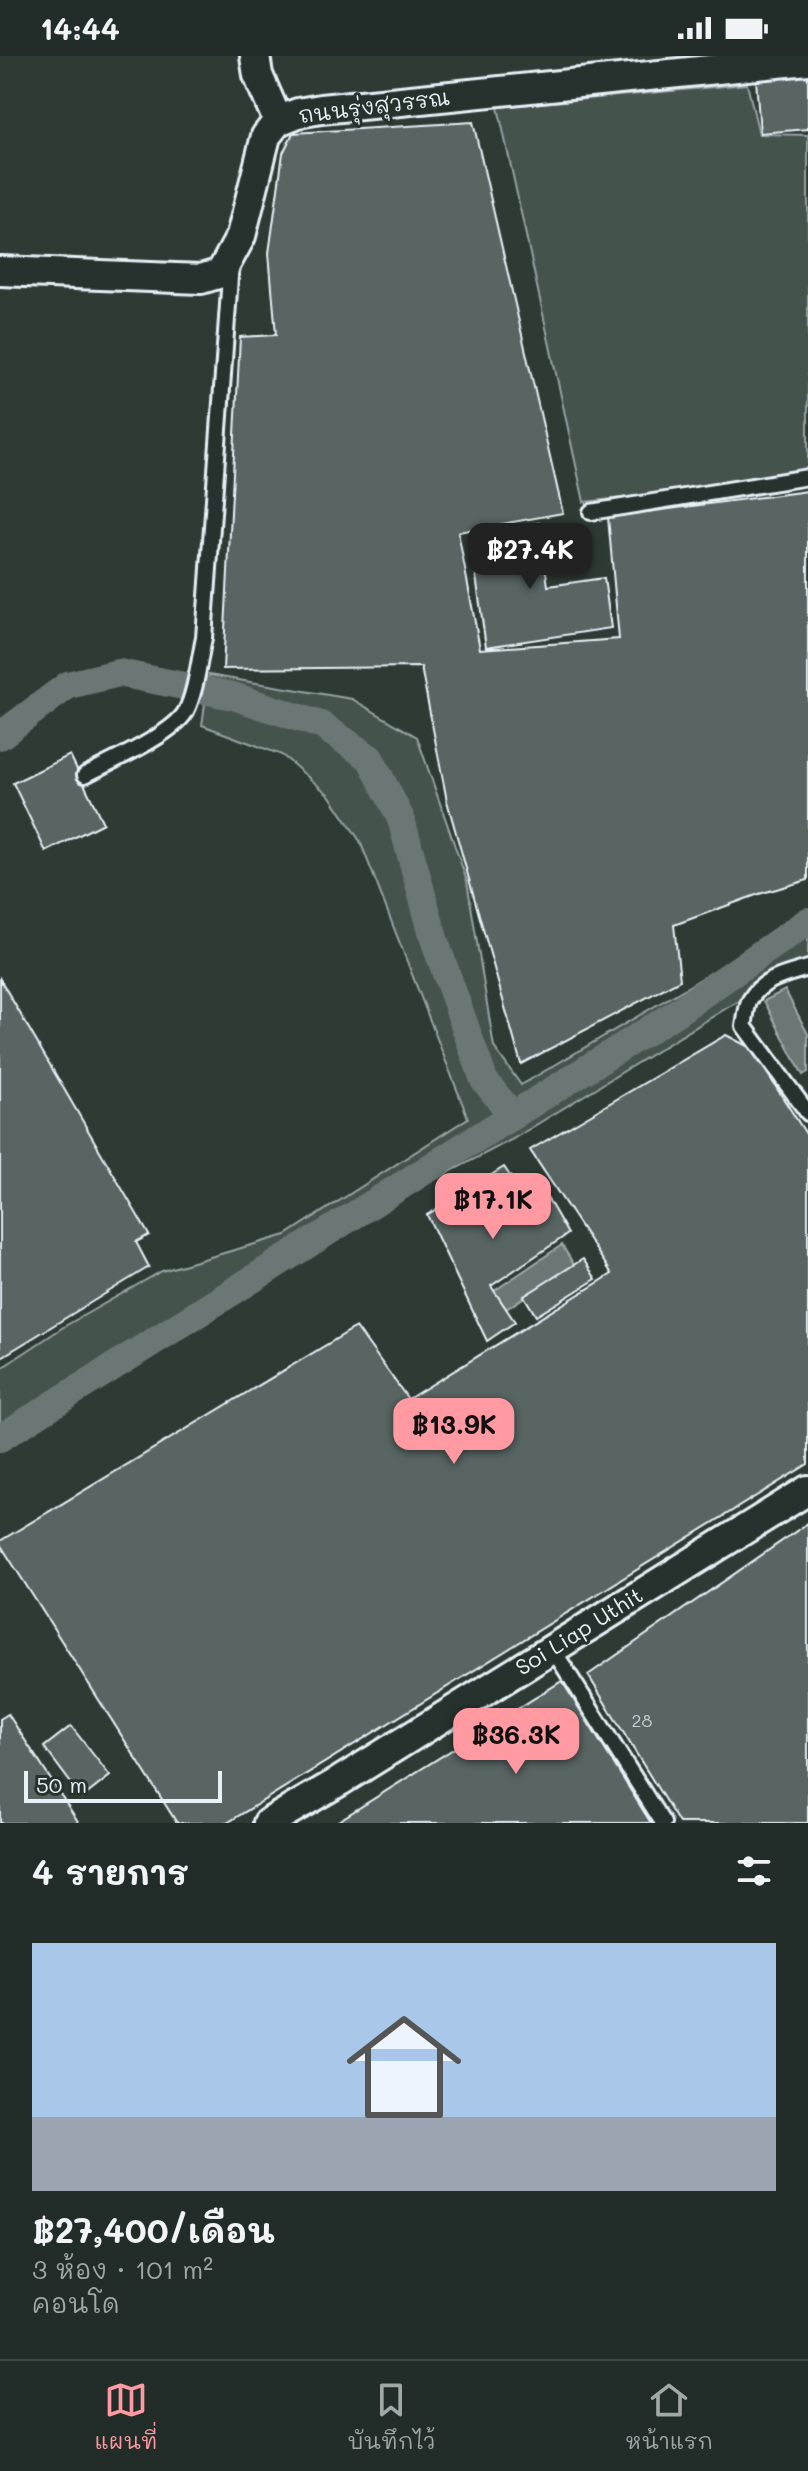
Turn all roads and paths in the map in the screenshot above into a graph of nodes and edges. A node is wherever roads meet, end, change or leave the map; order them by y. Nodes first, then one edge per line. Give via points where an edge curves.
1 (255, 56) edge
2 (808, 60) edge
3 (278, 121) junction
4 (232, 256) junction
5 (0, 271) edge
6 (808, 477) edge
7 (591, 512) dead end
8 (85, 775) dead end
9 (808, 968) edge
10 (808, 1113) edge
11 (808, 1490) edge
12 (552, 1648) junction
13 (268, 1823) edge
14 (663, 1823) edge

1 - 3 street
2 - 3 street, ถนนรุ่งสุวรรณ via 321,109
3 - 4 street, ถนนรุ่งสุวรรณ via 266,136 248,215
4 - 5 street via 221,273 201,279
4 - 8 lane via 204,638 193,688 186,711 168,731
6 - 7 lane
9 - 10 lane via 761,986 749,1001 744,1026
11 - 12 street, Soi Liap Uthit
12 - 13 street, Soi Liap Uthit
12 - 14 lane

